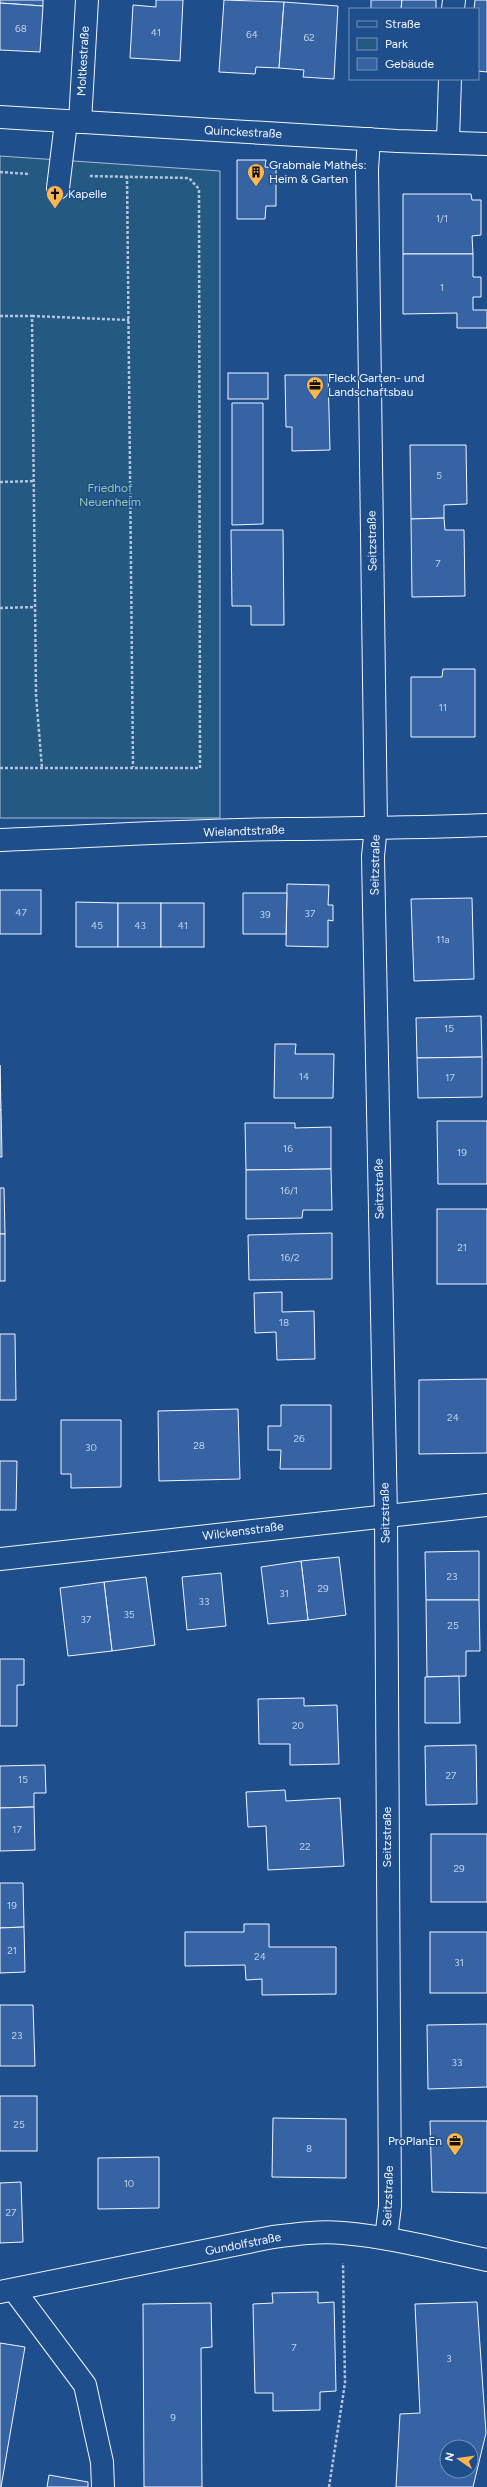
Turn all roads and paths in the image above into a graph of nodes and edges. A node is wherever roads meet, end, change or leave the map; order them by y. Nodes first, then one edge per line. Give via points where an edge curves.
1 (87, 0) edge
2 (450, 80) edge
3 (0, 117) edge
4 (73, 122) junction
5 (369, 139) junction
6 (448, 141) junction
7 (487, 144) edge
8 (0, 172) edge
9 (127, 176) junction
10 (59, 182) junction
11 (0, 316) edge
12 (32, 316) junction
13 (129, 320) junction
14 (35, 481) junction
15 (0, 482) edge
16 (35, 607) junction
17 (0, 608) edge
18 (133, 767) junction
19 (0, 768) edge
20 (42, 768) junction
21 (487, 825) edge
22 (376, 826) junction
23 (0, 840) edge
24 (487, 1505) edge
25 (386, 1516) junction
26 (0, 1559) edge
27 (386, 2238) junction
28 (487, 2260) edge
29 (343, 2261) dead end
30 (7, 2291) edge
31 (103, 2487) edge
32 (329, 2487) edge

1 - 4 street, Moltkestraße
2 - 6 street
3 - 4 street, Quinckestraße
4 - 5 street, Quinckestraße
4 - 10 street, Moltkestraße
5 - 6 street, Quinckestraße
5 - 22 street, Seitzstraße via 367,169
6 - 7 street, Quinckestraße
8 - 10 path
9 - 10 path
9 - 13 path
9 - 18 path via 189,178 199,189 200,768
11 - 12 path
12 - 13 path
12 - 14 path
13 - 18 path
14 - 15 path
14 - 16 path
16 - 17 path
16 - 20 path via 36,695
18 - 20 path
19 - 20 path
21 - 22 street, Wielandtstraße via 412,828
22 - 23 street, Wielandtstraße via 357,830 287,829
22 - 25 street, Seitzstraße via 374,864
24 - 25 street, Wilckensstraße
25 - 26 street, Wilckensstraße
25 - 27 street, Seitzstraße via 390,2198
27 - 28 street, Gundolfstraße
27 - 30 street, Gundolfstraße via 342,2232 310,2232 273,2237
29 - 32 path via 345,2383
30 - 31 street via 85,2385 102,2462

